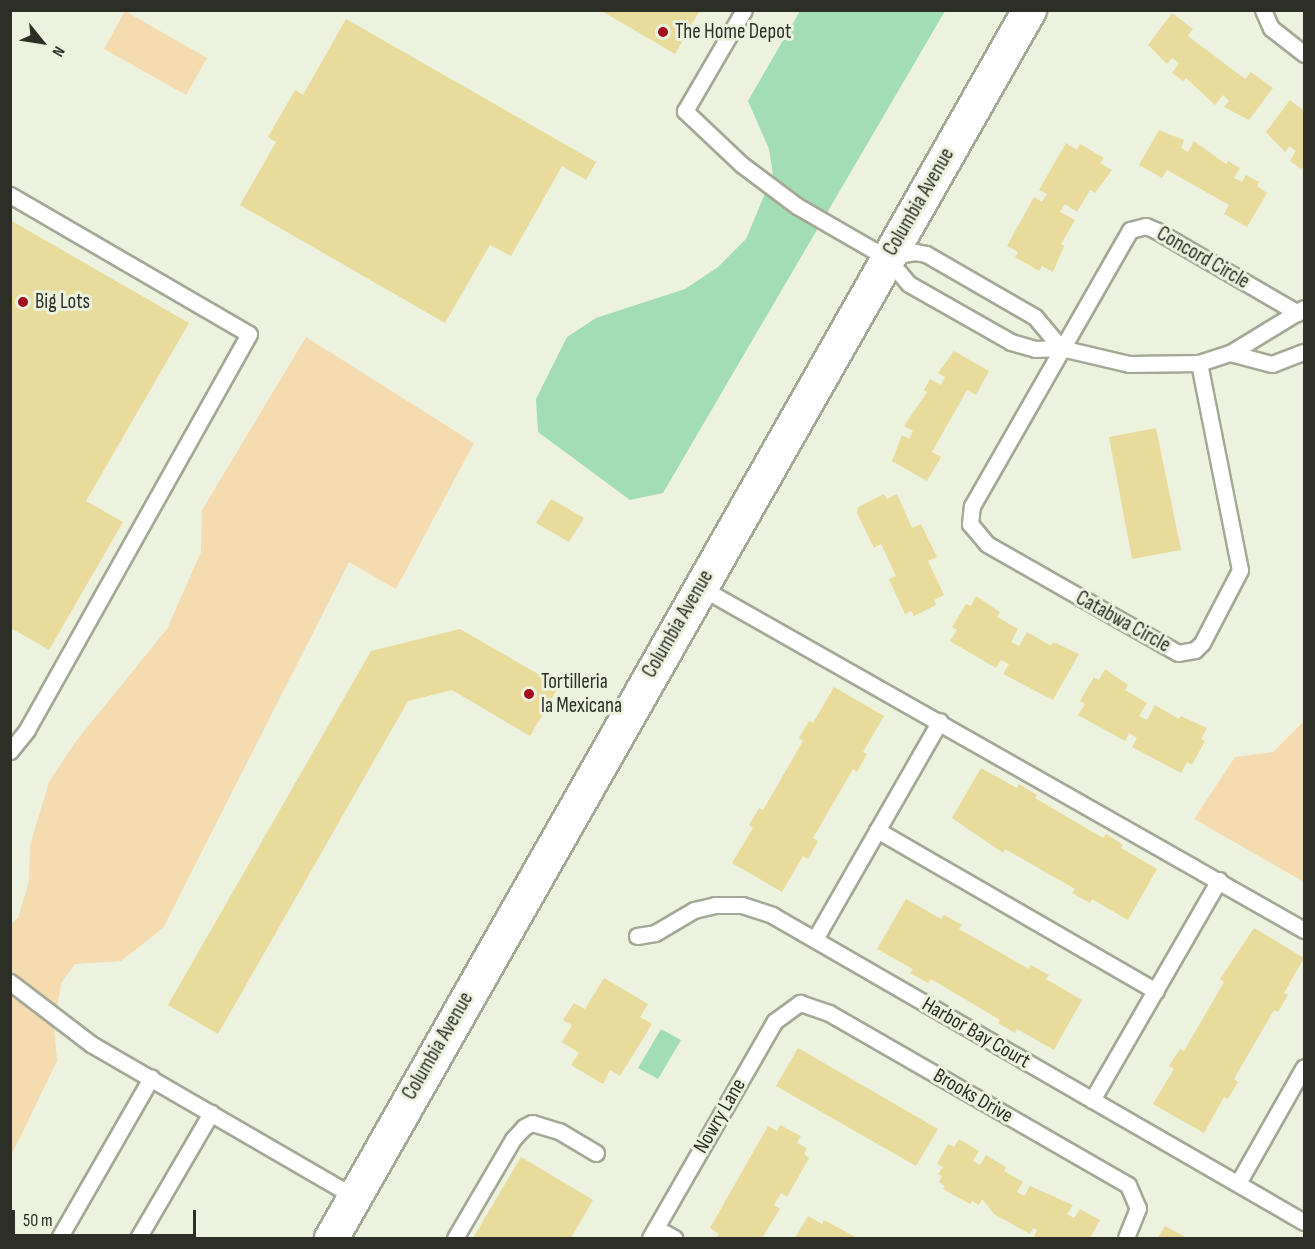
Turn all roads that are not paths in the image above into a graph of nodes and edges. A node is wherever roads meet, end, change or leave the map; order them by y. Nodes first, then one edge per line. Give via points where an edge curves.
1 (744, 10) edge
2 (1029, 10) edge
3 (1263, 10) edge
4 (1305, 54) edge
5 (10, 195) edge
6 (887, 258) junction
7 (1301, 311) edge
8 (1061, 348) junction
9 (1305, 352) edge
10 (1230, 353) junction
11 (1199, 363) junction
12 (700, 587) junction
13 (940, 721) junction
14 (10, 751) edge
15 (878, 830) junction
16 (1219, 880) junction
17 (1305, 930) edge
18 (637, 936) dead end
19 (815, 939) junction
20 (10, 982) edge
21 (1156, 991) junction
22 (800, 1003) joint
23 (1305, 1067) edge
24 (151, 1078) junction
25 (1092, 1100) junction
26 (211, 1113) junction
27 (596, 1153) dead end
28 (1238, 1183) junction
29 (353, 1196) junction
30 (1305, 1221) edge
31 (653, 1233) edge
32 (59, 1239) edge
33 (138, 1239) edge
34 (331, 1239) edge
35 (455, 1239) edge
36 (674, 1239) edge
37 (1126, 1239) edge

1 - 6 lane via 686,111 741,164 797,207
2 - 6 street, Columbia Avenue
3 - 4 lane via 1271,28
5 - 14 lane via 249,334 27,730
6 - 8 lane via 909,284 1011,342 1035,349
6 - 8 lane via 904,252 926,254 1035,317
6 - 12 street, Columbia Avenue
7 - 8 lane, Concord Circle via 1157,231 1138,226 1124,237
7 - 10 lane
8 - 11 lane via 1129,364
8 - 11 lane, Catabwa Circle via 972,506 970,524 987,544 1178,653 1195,650 1202,643 1240,570
9 - 10 lane via 1272,364
10 - 11 lane
12 - 13 lane
12 - 29 street, Columbia Avenue
13 - 15 lane
13 - 16 lane
15 - 19 lane
15 - 21 lane
16 - 17 lane
16 - 21 lane
18 - 19 lane, Harbor Bay Court via 656,933 704,907 728,904 772,915
19 - 25 lane, Harbor Bay Court
20 - 24 lane via 91,1044
21 - 25 lane
22 - 31 lane, Nowry Lane via 775,1022
22 - 37 lane, Brooks Drive via 829,1013 1122,1181 1138,1200 1137,1216
23 - 28 lane
24 - 26 lane
24 - 32 lane
25 - 28 lane, Harbor Bay Court
26 - 29 lane
26 - 33 lane
27 - 35 lane via 559,1131 532,1123 524,1127 513,1139
28 - 30 lane, Harbor Bay Court
29 - 34 street, Columbia Avenue
31 - 36 lane

